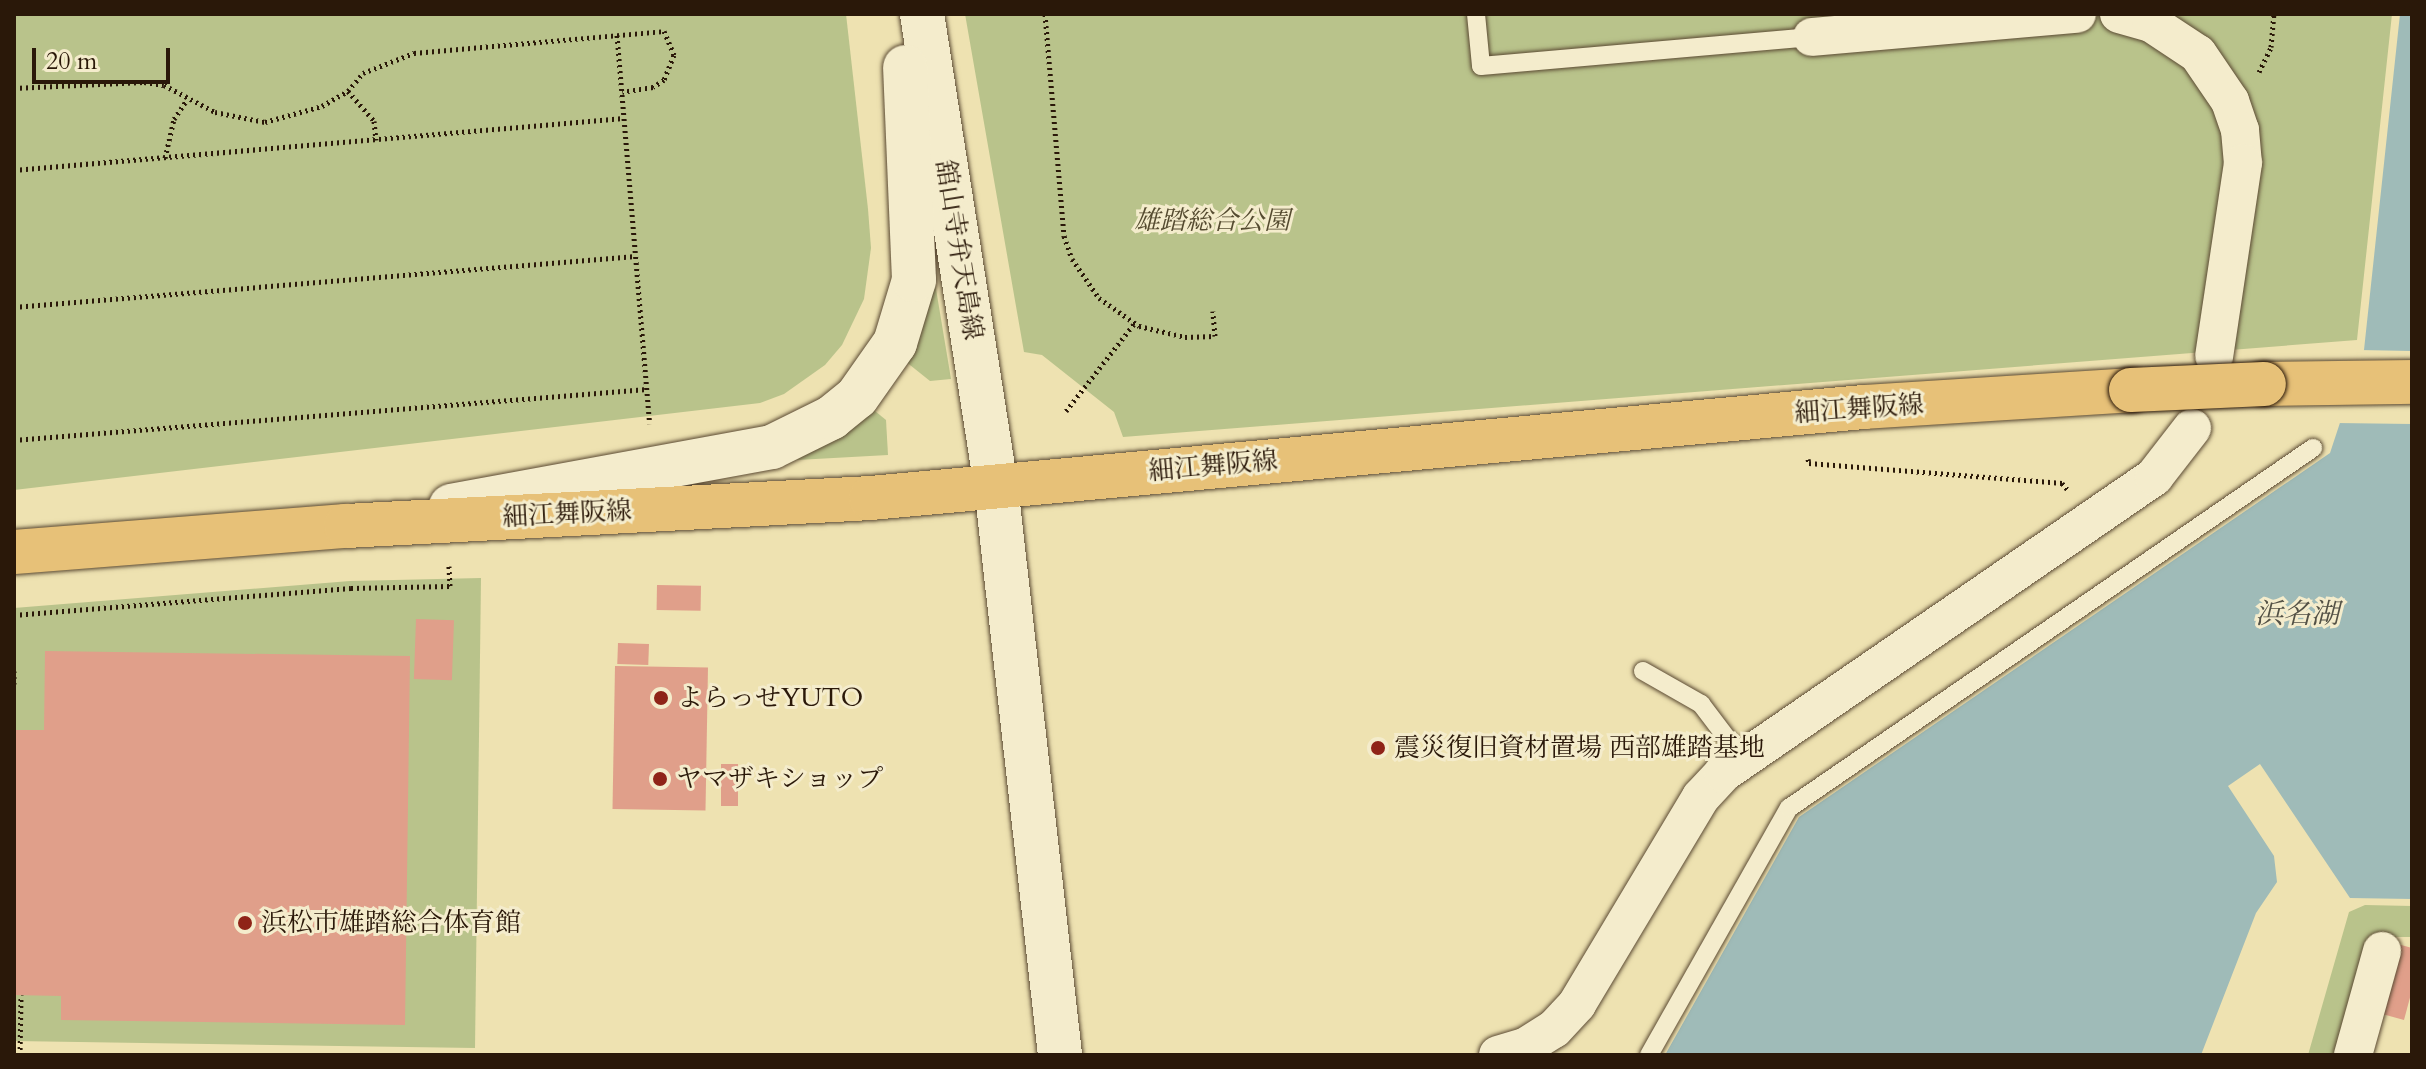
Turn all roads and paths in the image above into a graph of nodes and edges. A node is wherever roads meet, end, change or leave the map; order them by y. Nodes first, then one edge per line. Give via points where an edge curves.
1 (902, 14) edge
2 (922, 14) edge
3 (1045, 14) edge
4 (1476, 14) edge
5 (2077, 14) edge
6 (2119, 14) edge
7 (2274, 14) edge
8 (617, 35) junction
9 (1812, 37) joint
10 (14, 88) edge
11 (348, 91) junction
12 (622, 92) junction
13 (187, 100) junction
14 (2230, 101) junction
15 (624, 118) junction
16 (376, 140) junction
17 (165, 158) junction
18 (14, 170) edge
19 (636, 256) junction
20 (14, 307) edge
21 (1213, 311) dead end
22 (1134, 324) junction
23 (2214, 356) dead end
24 (2412, 382) edge
25 (647, 389) junction
26 (1066, 411) dead end
27 (2192, 428) dead end
28 (650, 433) dead end
29 (14, 440) edge
30 (2313, 448) dead end
31 (1807, 450) dead end
32 (996, 486) junction
33 (2070, 494) dead end
34 (346, 526) junction
35 (14, 552) edge
36 (448, 565) dead end
37 (14, 615) edge
38 (14, 671) edge
39 (1643, 671) dead end
40 (14, 684) edge
41 (1742, 758) junction
42 (2382, 951) dead end
43 (21, 995) dead end
44 (20, 1055) edge
45 (1060, 1055) edge
46 (1498, 1055) edge
47 (1649, 1055) edge
48 (2353, 1055) edge

1 - 34 main road via 914,280 895,343 857,397 831,418 772,447
2 - 32 main road, 舘山寺弁天島線
3 - 22 path via 1064,236 1084,280
4 - 9 lane via 1481,66
5 - 9 street
6 - 14 street via 2179,38 2215,74
7 - 14 path via 2271,47 2261,69
8 - 11 path via 414,53 363,73
8 - 12 path
8 - 12 path via 664,31 674,55 671,69 653,87
10 - 13 path via 144,82 164,85
11 - 13 path via 297,116 265,122 238,120
11 - 16 path via 374,121
12 - 15 path
13 - 17 path via 174,119
14 - 23 street via 2243,163
15 - 16 path
15 - 19 path
16 - 17 path
17 - 18 path
19 - 20 path
19 - 25 path
21 - 22 path via 1215,336 1161,334
22 - 26 path
24 - 32 main road, 細江舞阪線, bridge via 2324,381 1864,407
25 - 28 path
25 - 29 path
27 - 41 street via 2154,477
30 - 47 lane via 1789,808
31 - 33 path via 1809,463 2062,483
32 - 34 main road, 細江舞阪線
32 - 45 main road, 舘山寺弁天島線
34 - 35 main road, 細江舞阪線
36 - 37 path via 450,586 351,588
38 - 40 path
39 - 41 lane via 1701,704
41 - 46 street via 1701,797 1577,1004 1554,1029 1525,1047
42 - 48 street
43 - 44 path

